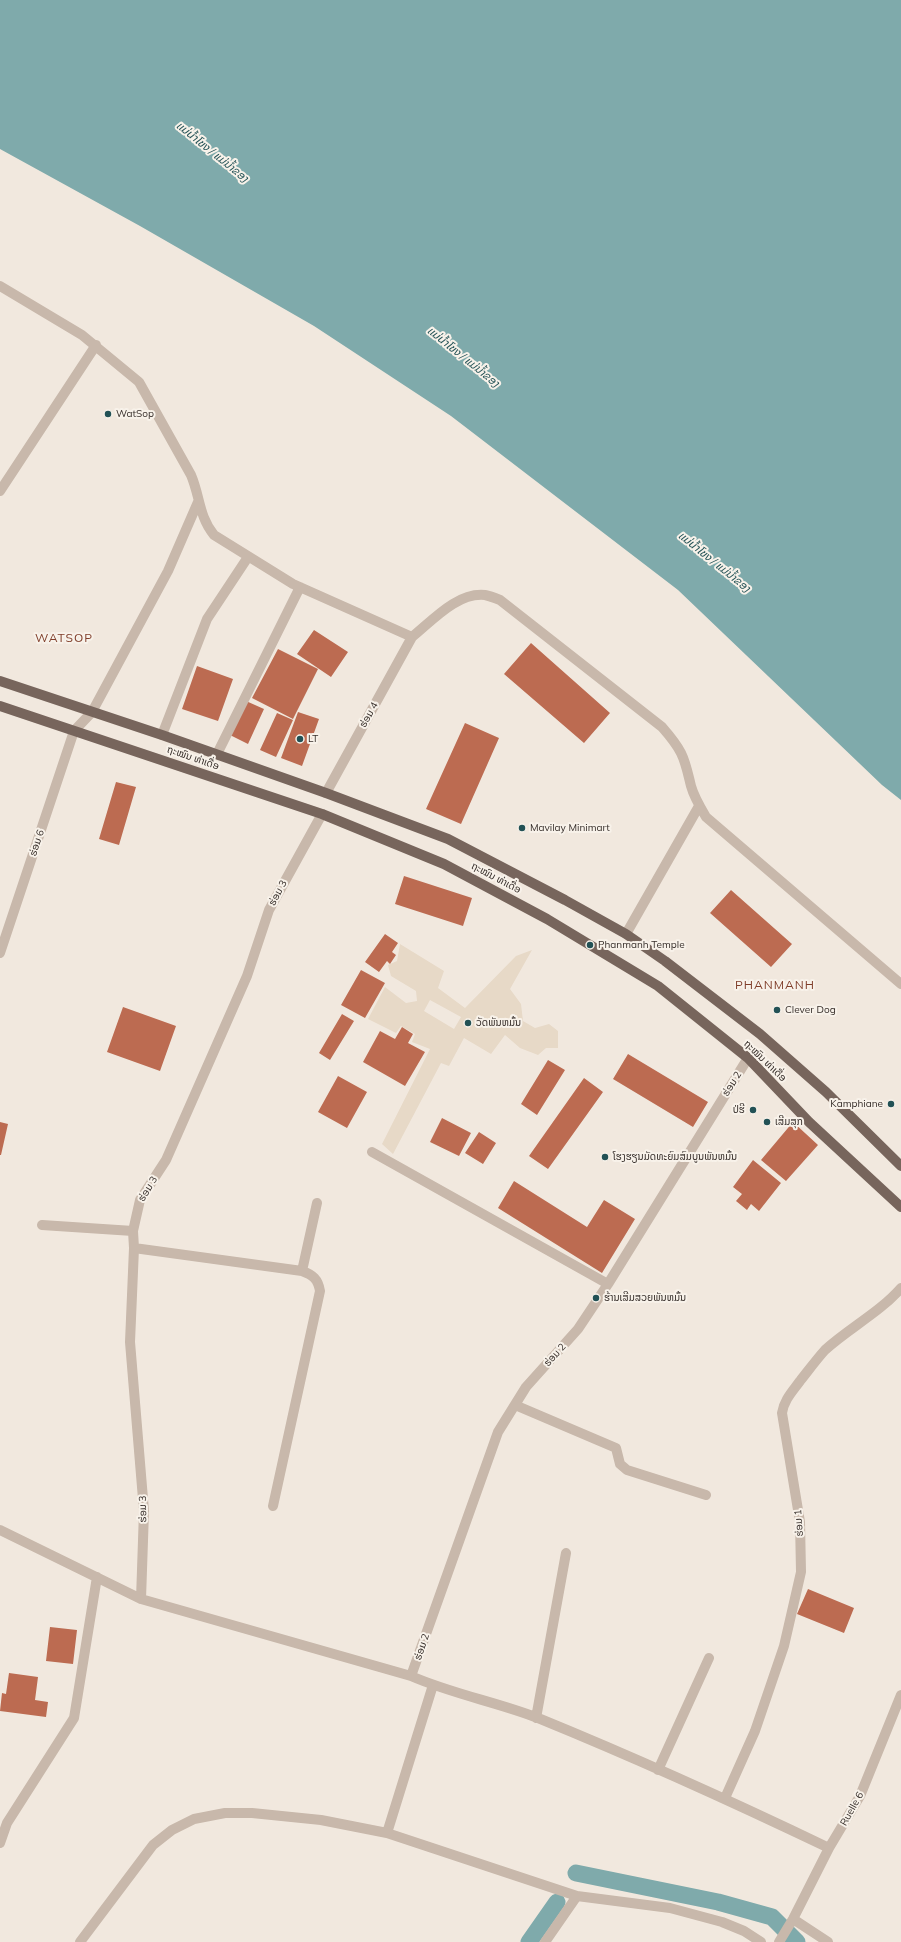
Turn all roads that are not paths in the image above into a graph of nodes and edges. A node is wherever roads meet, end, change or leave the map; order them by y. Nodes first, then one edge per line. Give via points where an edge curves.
1 (0, 286) edge
2 (96, 345) junction
3 (0, 491) edge
4 (198, 502) junction
5 (248, 557) junction
6 (300, 587) junction
7 (412, 637) junction
8 (0, 681) edge
9 (0, 706) edge
10 (92, 712) junction
11 (74, 731) junction
12 (162, 735) junction
13 (217, 754) junction
14 (326, 793) junction
15 (699, 806) junction
16 (322, 814) junction
17 (626, 934) junction
18 (0, 954) edge
19 (901, 984) edge
20 (748, 1058) junction
21 (372, 1152) dead end
22 (901, 1166) edge
23 (317, 1203) dead end
24 (901, 1207) edge
25 (42, 1225) dead end
26 (133, 1231) junction
27 (134, 1248) junction
28 (302, 1271) junction
29 (608, 1284) junction
30 (901, 1288) edge
31 (515, 1405) junction
32 (706, 1495) dead end
33 (273, 1506) dead end
34 (0, 1530) edge
35 (566, 1553) dead end
36 (97, 1577) junction
37 (141, 1599) junction
38 (709, 1658) dead end
39 (411, 1676) junction
40 (433, 1686) junction
41 (901, 1695) edge
42 (536, 1718) junction
43 (658, 1770) junction
44 (725, 1798) junction
45 (387, 1833) junction
46 (0, 1842) edge
47 (829, 1848) junction
48 (577, 1896) junction
49 (793, 1919) junction
50 (80, 1942) edge
51 (545, 1942) edge
52 (761, 1942) edge
53 (779, 1942) edge
54 (828, 1942) edge

1 - 2 street via 82,334
2 - 3 street
2 - 4 street via 138,382 192,475 198,489
4 - 5 street via 206,526 214,535
4 - 10 street via 168,571
5 - 6 street
5 - 12 street via 207,619
6 - 7 street
6 - 13 street
7 - 14 street, ຮ່ອມ 4
7 - 15 street via 452,604 462,599 486,595 500,600 662,727 682,754
8 - 10 main road, ຖະໝົນ ທ່າເດື່ອ
9 - 11 main road, ຖະໝົນ ທ່າເດື່ອ
10 - 11 street
10 - 12 main road, ຖະໝົນ ທ່າເດື່ອ
11 - 16 main road, ຖະໝົນ ທ່າເດື່ອ
11 - 18 street, ຮ່ອມ 6
12 - 13 main road, ຖະໝົນ ທ່າເດື່ອ
13 - 14 main road, ຖະໝົນ ທ່າເດື່ອ
14 - 17 main road, ຖະໝົນ ທ່າເດື່ອ via 448,840
15 - 17 street
15 - 19 street via 706,817
16 - 20 main road, ຖະໝົນ ທ່າເດື່ອ via 444,864 547,919 658,986
16 - 26 street, ຮ່ອມ 3 via 269,910 247,976 166,1160 140,1200
17 - 22 main road, ຖະໝົນ ທ່າເດື່ອ via 760,1034 826,1092
20 - 24 main road, ຖະໝົນ ທ່າເດື່ອ via 809,1122
20 - 29 street, ຮ່ອມ 2
21 - 29 street
23 - 28 street
25 - 26 street
26 - 27 street, ຮ່ອມ 3
27 - 28 street
27 - 37 street, ຮ່ອມ 3 via 130,1342 144,1511
28 - 33 street via 312,1275 318,1282 320,1291
29 - 31 street, ຮ່ອມ 2 via 578,1329 526,1387
30 - 44 street, ຮ່ອມ 1 via 890,1300 826,1349 784,1405 782,1413 800,1522 801,1572 784,1646 755,1731
31 - 32 street via 616,1448 620,1464 627,1470
31 - 39 street, ຮ່ອມ 2 via 498,1432
34 - 36 street
35 - 42 street
36 - 37 street
36 - 46 street via 74,1718 7,1823
37 - 39 street
38 - 43 street
39 - 40 street
40 - 42 street
40 - 45 street
41 - 47 street, Ruelle 6 via 860,1796
42 - 43 street
43 - 44 street
44 - 47 street
45 - 48 street
45 - 50 street via 321,1820 252,1813 225,1813 194,1819 172,1830 153,1845
47 - 49 street, Ruelle 6
48 - 51 street
48 - 52 street via 670,1908 722,1922 744,1931
49 - 53 street, Ruelle 6
49 - 54 street

